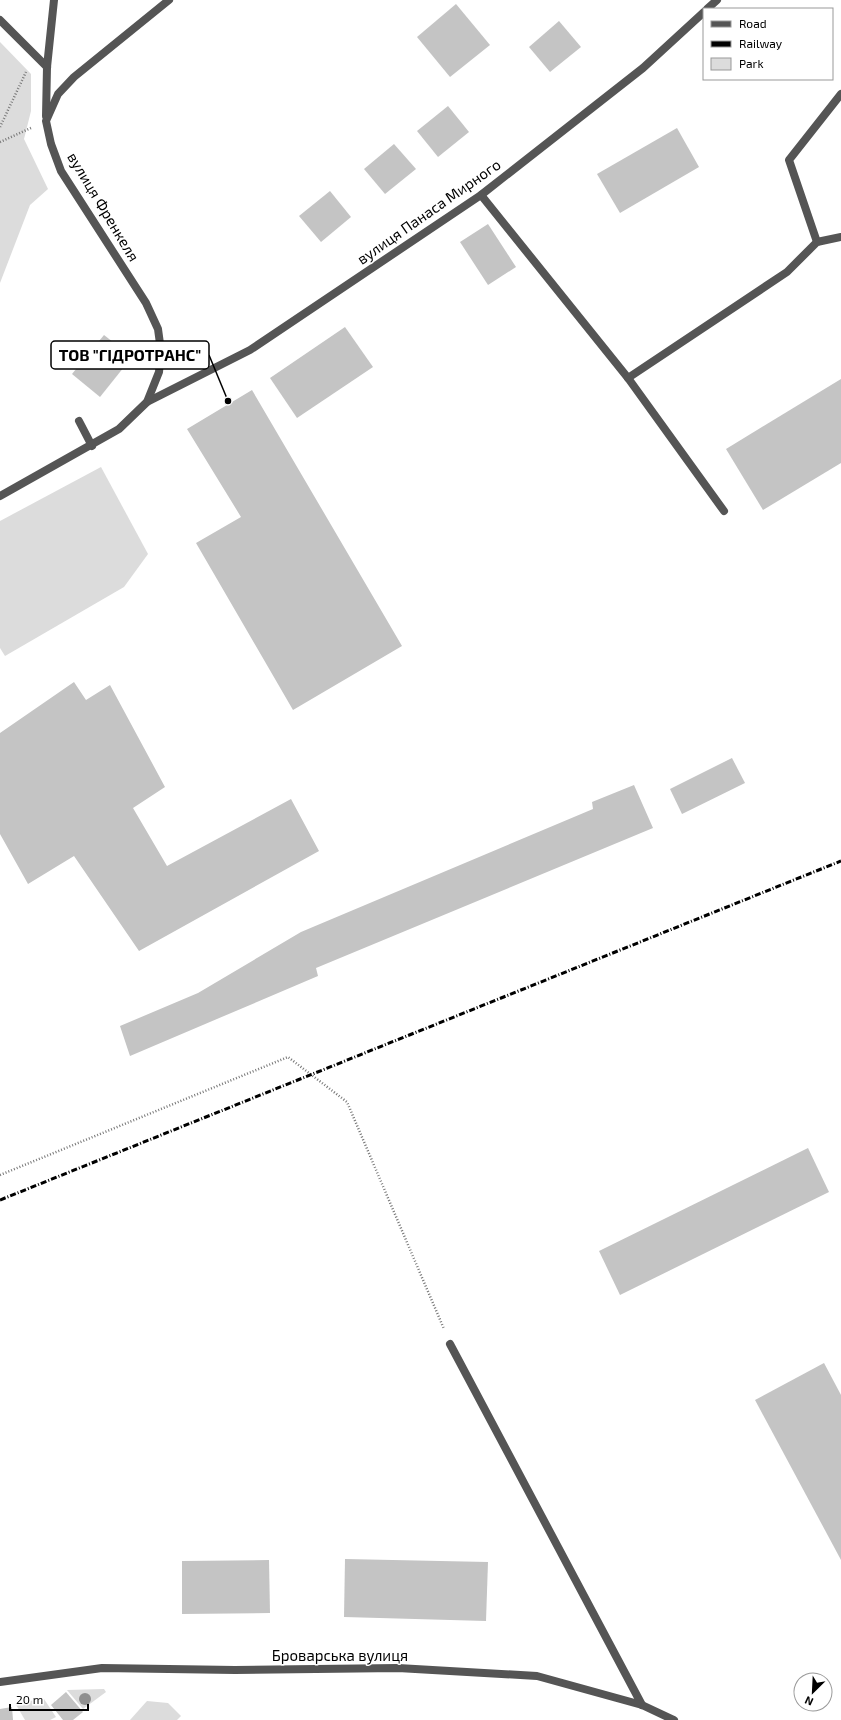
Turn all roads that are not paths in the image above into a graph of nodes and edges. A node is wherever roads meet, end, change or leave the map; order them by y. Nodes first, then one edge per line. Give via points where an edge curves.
1 (54, 0) edge
2 (169, 0) edge
3 (717, 0) edge
4 (708, 8) edge
5 (703, 13) edge
6 (0, 20) edge
7 (47, 67) junction
8 (841, 94) edge
9 (46, 121) junction
10 (481, 195) junction
11 (841, 237) edge
12 (817, 242) junction
13 (628, 378) junction
14 (147, 402) junction
15 (79, 421) dead end
16 (92, 446) junction
17 (0, 496) edge
18 (724, 511) dead end
19 (450, 1344) road end
20 (0, 1682) edge
21 (642, 1705) junction
22 (674, 1720) edge

1 - 7 street, вулиця Френкеля
2 - 9 street via 74,77 58,94
3 - 4 street
5 - 10 street, вулиця Панаса Мирного via 643,68
6 - 7 street
7 - 9 street, вулиця Френкеля
8 - 12 street via 789,160
9 - 14 street, вулиця Френкеля via 61,171 146,303 158,329 161,351 159,372
10 - 13 street
10 - 14 street, вулиця Панаса Мирного via 250,350
11 - 12 street
12 - 13 street via 787,272
13 - 18 street
14 - 16 street via 119,429
15 - 16 street
16 - 17 street
19 - 21 street
20 - 21 street, Броварська вулиця via 102,1668 398,1668 537,1676
21 - 22 street, Броварська вулиця

